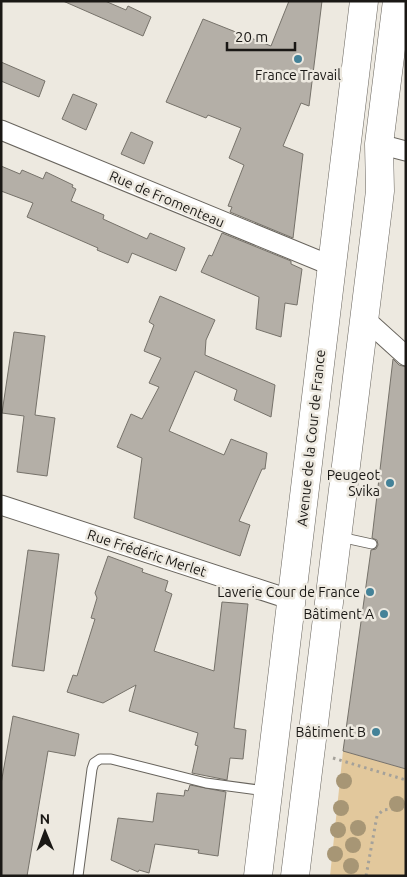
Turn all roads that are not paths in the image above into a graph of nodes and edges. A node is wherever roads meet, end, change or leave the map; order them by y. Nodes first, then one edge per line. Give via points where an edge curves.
1 (364, 1) edge
2 (397, 1) edge
3 (1, 130) edge
4 (379, 144) junction
5 (406, 151) edge
6 (332, 266) junction
7 (364, 318) junction
8 (406, 356) edge
9 (1, 504) edge
10 (338, 537) junction
11 (372, 544) dead end
12 (292, 600) junction
13 (268, 791) junction
14 (78, 876) edge
15 (258, 876) edge
16 (295, 876) edge

1 - 6 main road, Avenue de la Cour de France
2 - 4 main road
3 - 6 street, Rue de Fromenteau
4 - 5 street
4 - 7 main road via 380,191
6 - 12 main road, Avenue de la Cour de France
7 - 8 street
7 - 10 main road
9 - 12 street, Rue Frédéric Merlet
10 - 11 lane
10 - 16 main road
12 - 13 main road, Avenue de la Cour de France
13 - 14 lane via 206,783 100,759 92,769
13 - 15 main road, Avenue de la Cour de France

